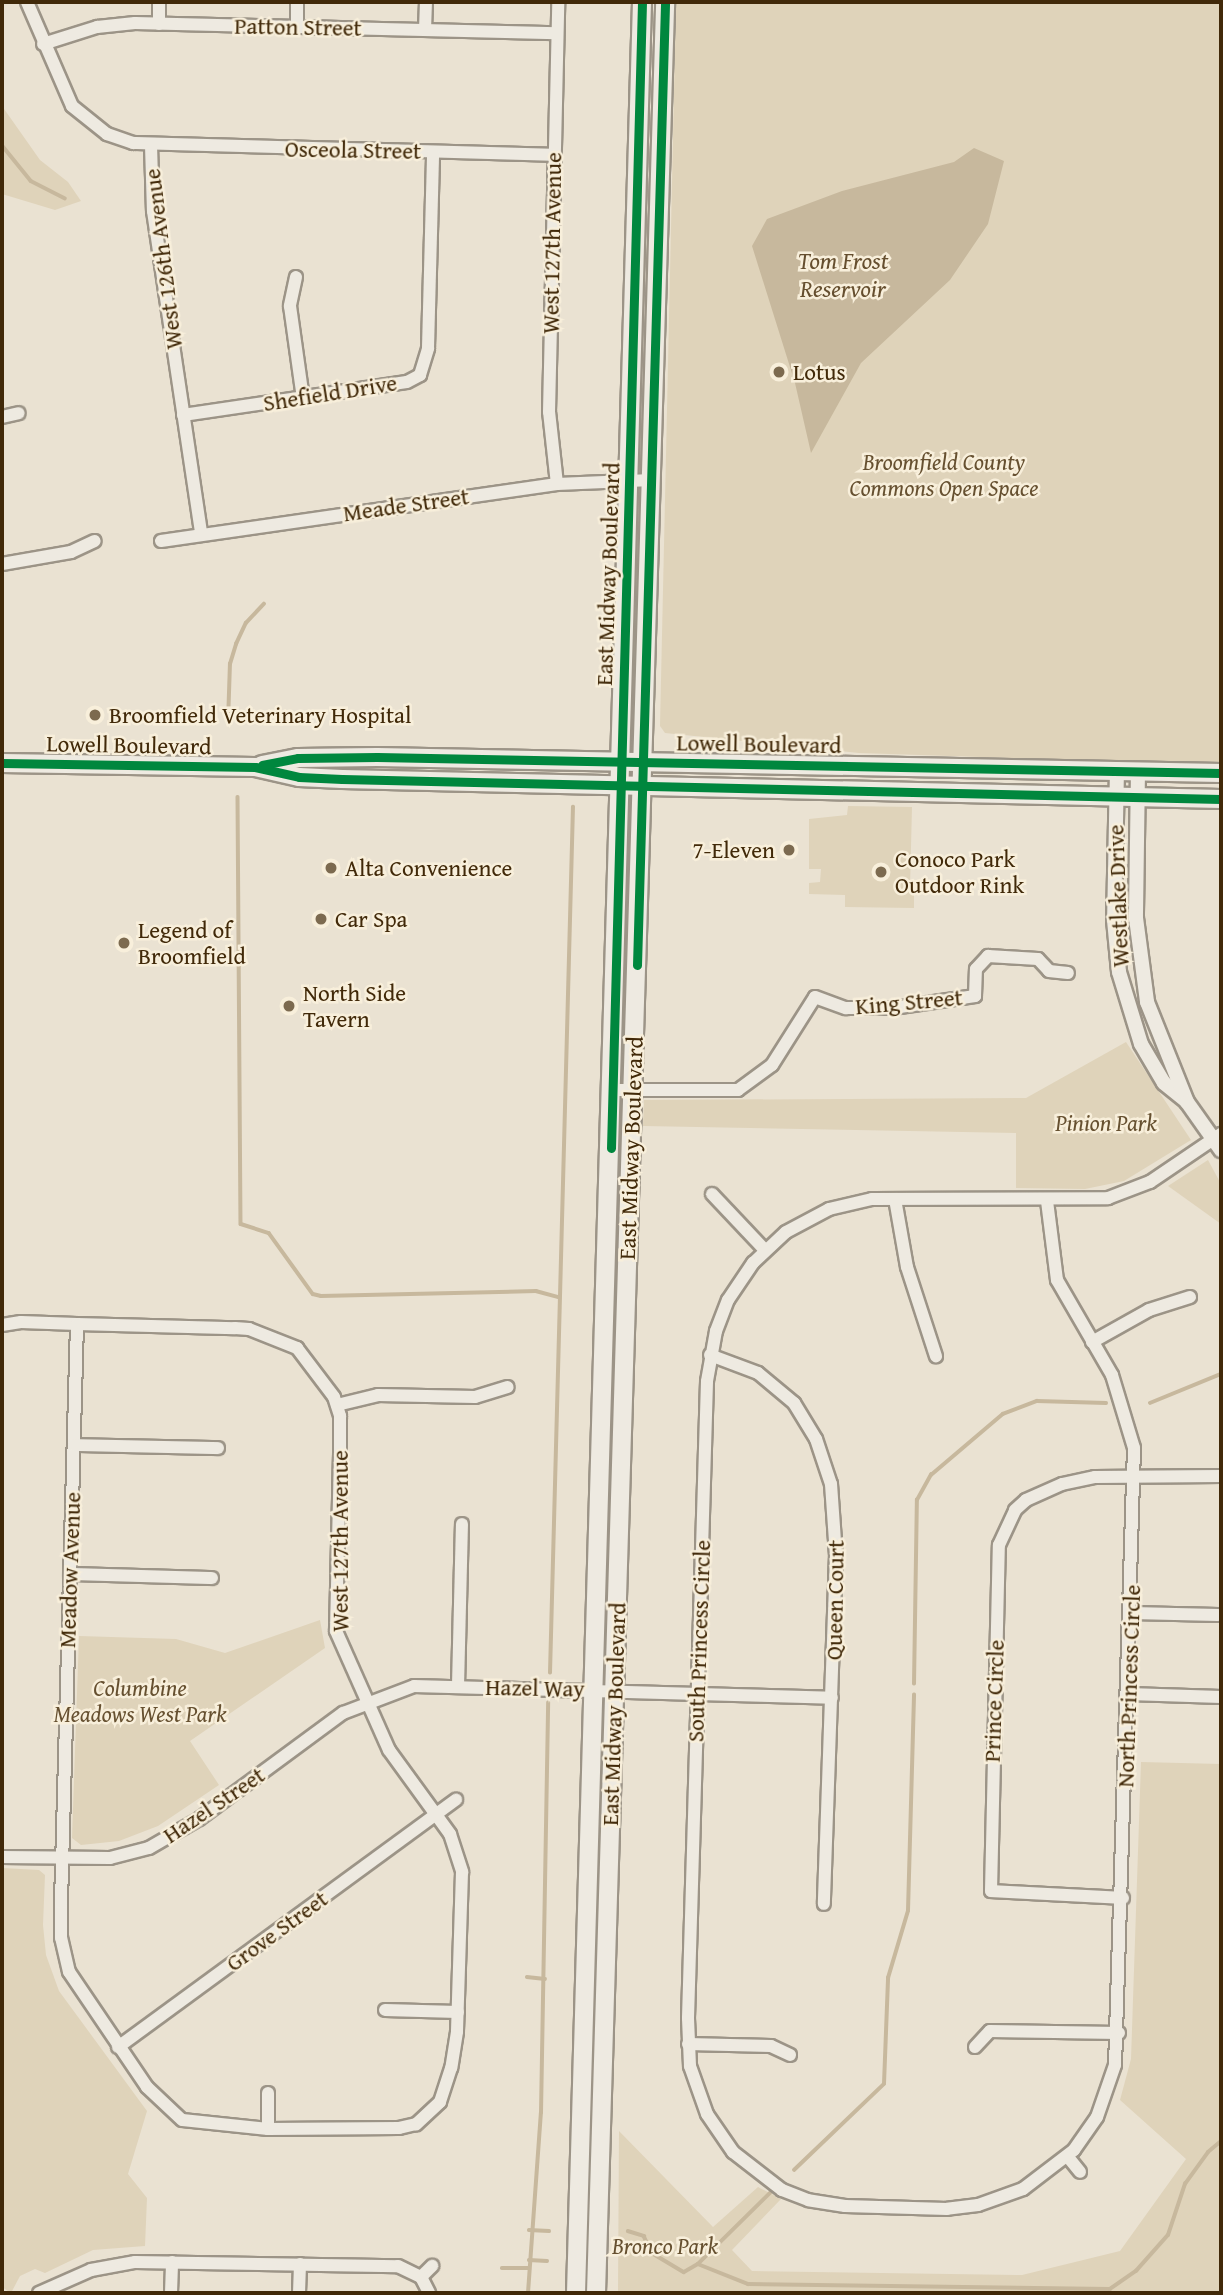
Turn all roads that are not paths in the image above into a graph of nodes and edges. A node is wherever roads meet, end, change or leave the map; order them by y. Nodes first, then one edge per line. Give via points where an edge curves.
1 (27, 2) edge
2 (159, 2) edge
3 (297, 2) edge
4 (426, 2) edge
5 (558, 2) edge
6 (642, 2) edge
7 (665, 2) edge
8 (159, 24) junction
9 (297, 27) junction
10 (425, 30) junction
11 (557, 33) junction
12 (43, 44) junction
13 (151, 145) junction
14 (433, 152) junction
15 (554, 155) junction
16 (296, 277) dead end
17 (303, 398) junction
18 (19, 413) dead end
19 (183, 415) junction
20 (2, 417) edge
21 (629, 480) junction
22 (652, 480) junction
23 (557, 484) junction
24 (201, 534) junction
25 (95, 541) dead end
26 (161, 541) dead end
27 (2, 564) edge
28 (458, 758) junction
29 (621, 762) junction
30 (643, 762) junction
31 (2, 763) edge
32 (255, 767) junction
33 (1068, 768) junction
34 (1118, 769) junction
35 (1138, 770) junction
36 (1221, 773) edge
37 (371, 780) junction
38 (642, 784) junction
39 (621, 785) junction
40 (991, 792) junction
41 (1117, 795) junction
42 (1138, 796) junction
43 (1221, 799) edge
44 (1068, 973) dead end
45 (612, 1090) junction
46 (634, 1090) junction
47 (1187, 1102) junction
48 (1219, 1141) edge
49 (712, 1194) dead end
50 (895, 1199) junction
51 (1047, 1201) junction
52 (765, 1250) junction
53 (1190, 1297) dead end
54 (78, 1324) junction
55 (2, 1325) edge
56 (1092, 1342) junction
57 (710, 1354) junction
58 (936, 1356) dead end
59 (507, 1387) dead end
60 (337, 1405) junction
61 (74, 1445) junction
62 (218, 1448) dead end
63 (1221, 1476) edge
64 (1135, 1477) junction
65 (462, 1524) dead end
66 (70, 1574) junction
67 (212, 1578) dead end
68 (1132, 1614) junction
69 (1218, 1615) dead end
70 (458, 1686) junction
71 (594, 1689) junction
72 (614, 1690) junction
73 (697, 1693) junction
74 (1129, 1694) junction
75 (1221, 1697) edge
76 (832, 1698) junction
77 (366, 1702) junction
78 (456, 1800) dead end
79 (436, 1815) junction
80 (2, 1857) edge
81 (62, 1858) junction
82 (1123, 1898) junction
83 (824, 1904) dead end
84 (385, 2010) dead end
85 (458, 2012) junction
86 (1119, 2033) junction
87 (688, 2044) junction
88 (118, 2047) junction
89 (975, 2047) dead end
90 (790, 2055) dead end
91 (268, 2093) dead end
92 (425, 2119) joint
93 (268, 2129) junction
94 (1068, 2157) junction
95 (1080, 2172) dead end
96 (172, 2262) junction
97 (300, 2264) junction
98 (432, 2266) dead end
99 (421, 2277) junction
100 (32, 2292) edge
101 (171, 2293) edge
102 (299, 2293) edge
103 (429, 2293) edge
104 (576, 2293) edge
105 (596, 2293) edge

1 - 12 street, West 126th Avenue
2 - 8 street
3 - 9 street
4 - 10 street
5 - 11 street, West 127th Avenue
6 - 21 main road, East Midway Boulevard
7 - 22 main road, East Midway Boulevard
8 - 9 street, Patton Street
8 - 12 street, Patton Street via 97,27
9 - 10 street, Patton Street
10 - 11 street, Patton Street
11 - 15 street, West 127th Avenue
12 - 13 street, West 126th Avenue via 64,95 82,117 107,134
13 - 14 street, Osceola Street
13 - 19 street, West 126th Avenue via 153,211
14 - 15 street, Osceola Street
14 - 17 street, Shefield Drive via 424,380
15 - 23 street, West 127th Avenue via 549,412
16 - 17 street via 290,306
17 - 19 street, Shefield Drive
18 - 20 street
19 - 24 street, West 126th Avenue
21 - 22 street, Meade Street
21 - 23 street, Meade Street
21 - 29 main road, East Midway Boulevard
22 - 30 main road, East Midway Boulevard
23 - 24 street, Meade Street
24 - 26 street, Meade Street
25 - 27 street via 71,552
28 - 29 main road, Lowell Boulevard
28 - 32 main road, Lowell Boulevard via 298,758
28 - 37 main road via 450,771 400,770
29 - 30 main road, Lowell Boulevard
29 - 39 main road, East Midway Boulevard
30 - 33 main road, Lowell Boulevard
30 - 38 main road, East Midway Boulevard
31 - 32 main road, Lowell Boulevard
32 - 37 main road, Lowell Boulevard via 299,777
33 - 34 main road, Lowell Boulevard
33 - 40 main road via 1002,779
34 - 35 main road, Lowell Boulevard
34 - 41 street, Westlake Drive
35 - 36 main road, Lowell Boulevard
35 - 42 street, Westlake Drive
37 - 39 main road, Lowell Boulevard
38 - 39 main road, Lowell Boulevard
38 - 40 main road, Lowell Boulevard
38 - 46 main road, East Midway Boulevard
39 - 45 main road, East Midway Boulevard
40 - 41 main road, Lowell Boulevard
41 - 42 main road, Lowell Boulevard
41 - 47 street, Westlake Drive via 1114,920 1119,972 1141,1044 1164,1083
42 - 43 main road, Lowell Boulevard
42 - 47 street, Westlake Drive via 1136,918 1142,980 1157,1032
44 - 46 street, King Street via 1049,971 1038,959 988,956 976,969 975,996 893,1008 846,1008 815,998 772,1065 738,1090
45 - 46 street, King Street
45 - 71 main road, East Midway Boulevard
46 - 72 main road, East Midway Boulevard
47 - 48 street, Westlake Drive
48 - 51 street, South Princess Circle via 1133,1190 1108,1198
49 - 52 street
50 - 51 street, South Princess Circle
50 - 52 street, South Princess Circle via 829,1209
50 - 58 street via 907,1267
51 - 56 street, North Princess Circle via 1058,1280
52 - 57 street, South Princess Circle via 729,1300
53 - 56 street via 1149,1310
54 - 55 street, West 127th Avenue
54 - 60 street, West 127th Avenue via 249,1329 297,1348 316,1368
54 - 61 street, Meadow Avenue
56 - 64 street, North Princess Circle via 1125,1407
57 - 73 street, South Princess Circle
57 - 76 street, Queen Court via 758,1373 788,1397 803,1415 824,1459 836,1518
59 - 60 street via 475,1397 377,1395
60 - 77 street, West 127th Avenue via 336,1631
61 - 62 street
61 - 66 street, Meadow Avenue
63 - 64 street
64 - 68 street, North Princess Circle
64 - 82 street, Prince Circle via 1084,1478 1026,1500 1008,1520 998,1561 991,1891
65 - 70 street
66 - 67 street
66 - 81 street, Meadow Avenue
68 - 69 street
68 - 74 street, North Princess Circle
70 - 71 street, Hazel Way
70 - 77 street, Hazel Way via 414,1686
71 - 72 street, Hazel Way
71 - 104 main road, East Midway Boulevard
72 - 73 street, Hazel Way
72 - 105 main road, East Midway Boulevard
73 - 76 street, Hazel Way
73 - 87 street, South Princess Circle
74 - 75 street
74 - 82 street, North Princess Circle
76 - 83 street, Queen Court
77 - 79 street, West 127th Avenue via 389,1751
77 - 81 street, Hazel Street via 343,1713 167,1839 110,1858
78 - 79 street
79 - 85 street, West 127th Avenue via 450,1834 462,1872
79 - 88 street, Grove Street
80 - 81 street, Hazel Street
81 - 88 street, Meadow Avenue via 61,1938 66,1964 79,1992
82 - 86 street, North Princess Circle
84 - 85 street
85 - 92 street, West 127th Avenue via 444,2093
86 - 89 street via 990,2031
86 - 94 street, North Princess Circle via 1108,2094
87 - 90 street via 771,2046
87 - 94 street, South Princess Circle via 701,2100 725,2143 762,2177 807,2200 947,2210 978,2205 1023,2189
88 - 93 street, Meadow Avenue via 165,2109 183,2120
91 - 93 street
92 - 93 street, Meadow Avenue via 399,2129
94 - 95 street
96 - 97 street
96 - 100 street via 101,2266
96 - 101 street
97 - 99 street via 398,2266
97 - 102 street
98 - 99 street
99 - 103 street

